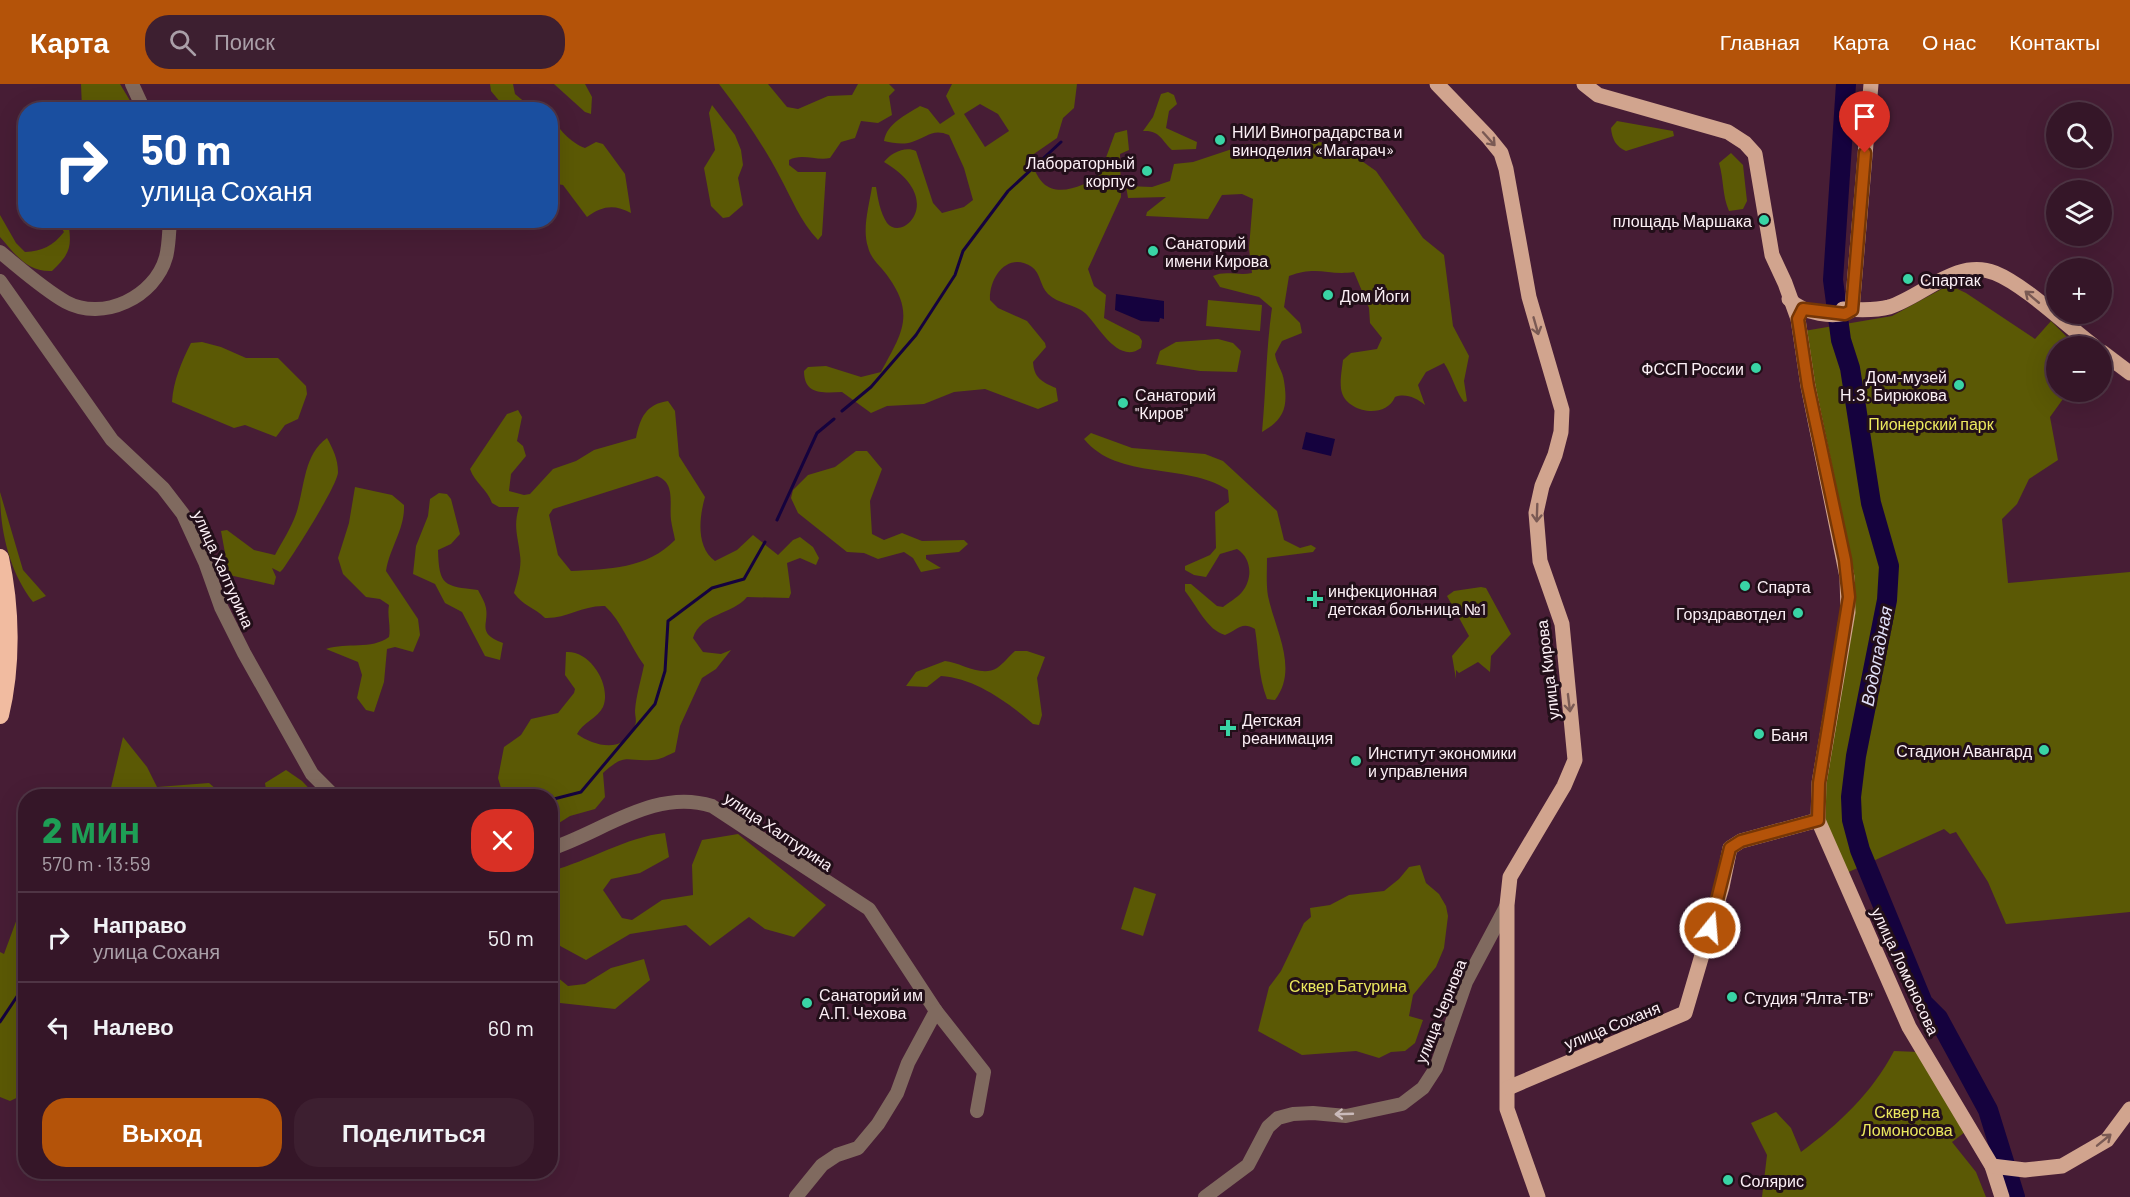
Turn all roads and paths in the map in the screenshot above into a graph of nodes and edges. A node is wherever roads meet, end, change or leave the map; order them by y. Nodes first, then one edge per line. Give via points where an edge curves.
1 (132, 84) edge
2 (1437, 84) edge
3 (1575, 84) edge
4 (1584, 84) edge
5 (1871, 84) edge
6 (140, 102) edge
7 (169, 228) edge
8 (0, 252) edge
9 (0, 281) edge
10 (1792, 301) junction
11 (1850, 311) junction
12 (2081, 336) edge
13 (2112, 360) edge
14 (2130, 373) edge
15 (0, 558) edge
16 (3, 594) edge
17 (0, 662) edge
18 (1835, 688) junction
19 (2, 708) edge
20 (327, 789) edge
21 (1818, 820) junction
22 (558, 845) edge
23 (1507, 905) junction
24 (936, 1011) junction
25 (1508, 1088) junction
26 (2130, 1109) edge
27 (977, 1111) dead end
28 (1992, 1166) junction
29 (795, 1197) edge
30 (1205, 1197) edge
31 (1538, 1197) edge
32 (2002, 1197) edge

1 - 6 street
2 -> 23 main road, улица Кирова via 1501,153 1529,297 1562,410 1561,432 1538,499 1537,522 1542,571 1562,624 1575,760 1564,786 1510,877
3 - 10 main road via 1594,100 1720,137 1738,148 1747,159 1770,264
4 - 10 main road via 1598,95 1728,132 1755,154 1774,261
5 - 11 main road
7 - 8 street via 166,258 156,276 126,303 109,309 85,309 67,302
9 - 20 street, улица Халтурина via 112,440 163,488 183,514 221,607 249,662 312,774
10 - 11 main road
10 - 11 main road via 1827,313
10 - 18 main road via 1805,389 1841,564 1844,599
10 - 18 main road via 1847,577 1848,612
12 -> 11 main road via 2025,291 1996,273 1978,269 1963,270 1889,307
13 - 14 main road
15 - 16 highway
16 - 17 highway
16 - 19 highway via 8,646
18 - 21 main road via 1819,783
21 - 25 main road, улица Соханя via 1741,841 1730,848 1685,1013
21 - 28 main road, улица Ломоносова via 1909,1027
22 - 24 street, улица Халтурина via 631,813 665,803 712,806 869,909
23 - 25 main road, улица Кирова
23 -> 30 street, улица Чернова via 1466,982 1436,1068 1423,1088 1402,1104 1346,1116 1313,1113 1278,1118 1268,1127 1248,1165
24 - 27 street, улица Халтурина via 984,1072
24 - 29 street via 897,1094 865,1140 858,1148 822,1165
25 - 31 main road, улица Кирова via 1507,1109
28 -> 26 main road via 2025,1170 2062,1166 2107,1140
28 - 32 main road, улица Ломоносова

